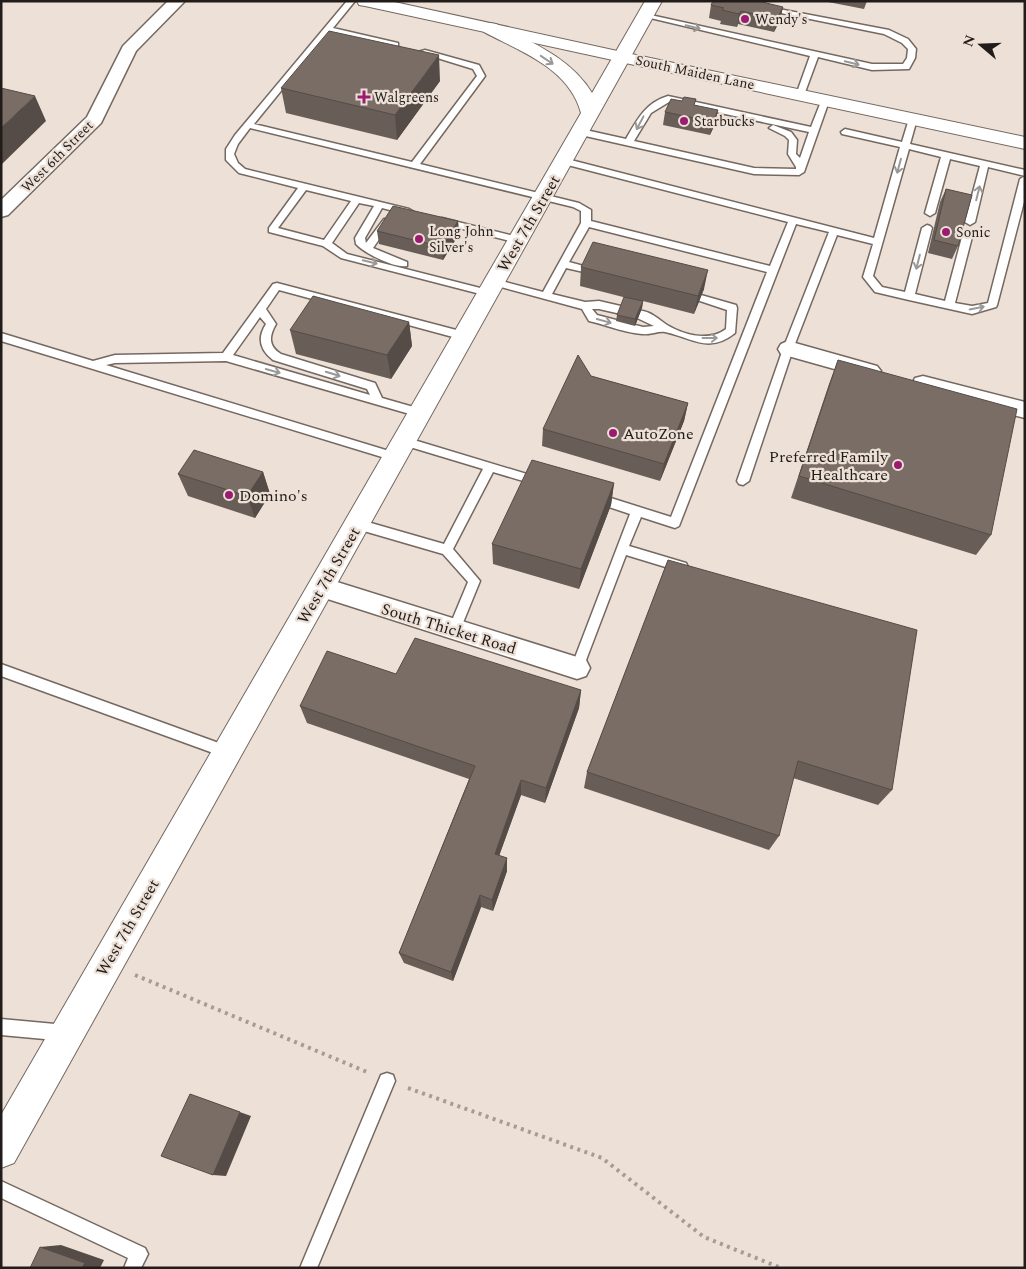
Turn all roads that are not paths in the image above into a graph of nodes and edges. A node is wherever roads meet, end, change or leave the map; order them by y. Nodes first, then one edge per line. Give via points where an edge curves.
1 (177, 1) edge
2 (351, 1) edge
3 (366, 1) edge
4 (759, 7) edge
5 (650, 9) edge
6 (490, 28) junction
7 (326, 30) junction
8 (404, 48) edge
9 (413, 50) edge
10 (816, 54) junction
11 (622, 57) junction
12 (800, 95) junction
13 (825, 101) junction
14 (657, 102) junction
15 (913, 119) junction
16 (586, 122) junction
17 (248, 125) junction
18 (814, 131) junction
19 (845, 132) dead end
20 (629, 143) junction
21 (1025, 143) edge
22 (905, 146) junction
23 (946, 155) junction
24 (563, 161) junction
25 (985, 163) junction
26 (415, 165) junction
27 (801, 168) junction
28 (1025, 173) edge
29 (1025, 179) edge
30 (304, 186) junction
31 (543, 196) junction
32 (356, 199) junction
33 (378, 205) junction
34 (396, 209) junction
35 (1, 211) edge
36 (930, 213) dead end
37 (415, 214) edge
38 (434, 219) edge
39 (793, 220) junction
40 (586, 222) junction
41 (970, 222) edge
42 (927, 228) dead end
43 (834, 231) junction
44 (967, 237) dead end
45 (518, 240) junction
46 (878, 242) junction
47 (326, 244) junction
48 (367, 248) junction
49 (563, 264) junction
50 (588, 270) edge
51 (773, 270) junction
52 (422, 275) junction
53 (491, 287) junction
54 (546, 296) junction
55 (909, 297) junction
56 (701, 298) edge
57 (949, 305) junction
58 (585, 306) junction
59 (260, 309) junction
60 (621, 310) edge
61 (639, 314) edge
62 (666, 328) junction
63 (464, 336) junction
64 (1, 337) edge
65 (788, 349) junction
66 (226, 357) junction
67 (93, 365) junction
68 (378, 400) junction
69 (1025, 410) edge
70 (420, 412) junction
71 (399, 449) junction
72 (490, 466) junction
73 (743, 481) dead end
74 (554, 486) edge
75 (582, 494) edge
76 (637, 511) junction
77 (357, 524) junction
78 (622, 549) junction
79 (447, 550) junction
80 (696, 571) edge
81 (321, 587) junction
82 (454, 630) junction
83 (577, 668) joint
84 (1, 670) edge
85 (227, 752) junction
86 (1, 1027) edge
87 (68, 1033) junction
88 (388, 1081) road end
89 (1, 1150) edge
90 (1, 1189) edge
91 (132, 1268) edge
92 (308, 1268) edge

1 - 35 street, West 6th Street via 129,49 94,119
2 - 7 lane
3 - 6 main road, South Maiden Lane
10 -> 4 lane via 872,67 893,68 906,67 912,58 912,49 905,41 886,32
5 -> 10 lane
5 - 11 main road, West 7th Street
6 - 11 main road, South Maiden Lane
6 -> 16 main road via 545,58 570,78 581,90
7 - 8 lane
7 - 17 lane
9 - 26 lane via 476,67 481,76
10 - 12 lane
11 - 12 main road, South Maiden Lane
11 - 16 main road, West 7th Street
12 - 13 main road, South Maiden Lane
13 - 15 main road, South Maiden Lane
13 - 18 lane
14 - 18 lane via 668,99
14 -> 20 lane via 648,109
14 - 27 lane via 788,134 794,140 792,154
15 - 21 main road, South Maiden Lane
15 - 22 lane
16 - 20 lane
16 - 24 main road, West 7th Street
17 - 26 lane
17 - 30 lane via 229,151 233,165 242,171
18 - 27 lane
19 - 22 lane
20 - 27 lane via 754,171 800,172
22 - 23 lane
22 -> 46 lane
23 - 25 lane
23 - 36 lane
24 - 31 main road, West 7th Street
24 - 39 lane
25 - 28 lane
41 -> 25 lane
26 - 31 lane
57 -> 29 lane via 972,310 992,305
30 - 32 lane
30 - 47 lane via 272,230
31 - 40 lane via 586,210
31 - 45 main road, West 7th Street
32 - 33 lane
32 - 47 lane
33 - 34 lane
33 - 48 lane via 360,238 361,244
34 - 37 lane
34 - 48 lane
38 - 45 lane
39 - 43 lane
39 - 51 lane
40 - 49 lane
40 - 51 lane
42 -> 55 lane
43 - 46 lane
43 - 65 lane
44 - 57 lane
45 - 53 main road, West 7th Street
46 - 55 lane via 868,277 879,290
47 -> 52 lane via 344,256
48 - 52 lane via 400,261
49 - 50 lane
49 - 54 lane
51 - 76 lane via 675,522
52 - 53 lane
53 - 54 lane
53 - 63 main road, West 7th Street
54 - 58 lane
55 - 57 lane
62 -> 56 lane via 696,338 713,340 723,337 731,330 732,308
58 - 60 lane via 599,305
58 -> 62 lane via 593,318 643,331
59 - 63 lane via 277,286
59 - 66 lane
59 -> 68 lane via 271,324 264,340 270,353 371,386
61 - 62 lane via 652,317
63 - 70 main road, West 7th Street
64 - 67 lane
65 - 69 street
65 - 73 lane
66 - 67 lane via 115,359
66 -> 68 lane
67 - 71 lane
68 - 70 lane
70 - 71 main road, West 7th Street
71 - 72 lane
71 - 77 main road, West 7th Street
72 - 74 lane
72 - 79 lane
75 - 76 lane
76 - 78 lane
77 - 79 lane
77 - 81 main road, West 7th Street
78 - 80 lane
78 - 83 lane
79 - 82 lane via 474,581
81 - 82 street, South Thicket Road
81 - 85 main road, West 7th Street
82 - 83 street, South Thicket Road
84 - 85 lane
85 - 87 main road, West 7th Street
86 - 87 lane
87 - 89 main road, West 7th Street
88 - 92 lane
90 - 91 lane via 139,1254

